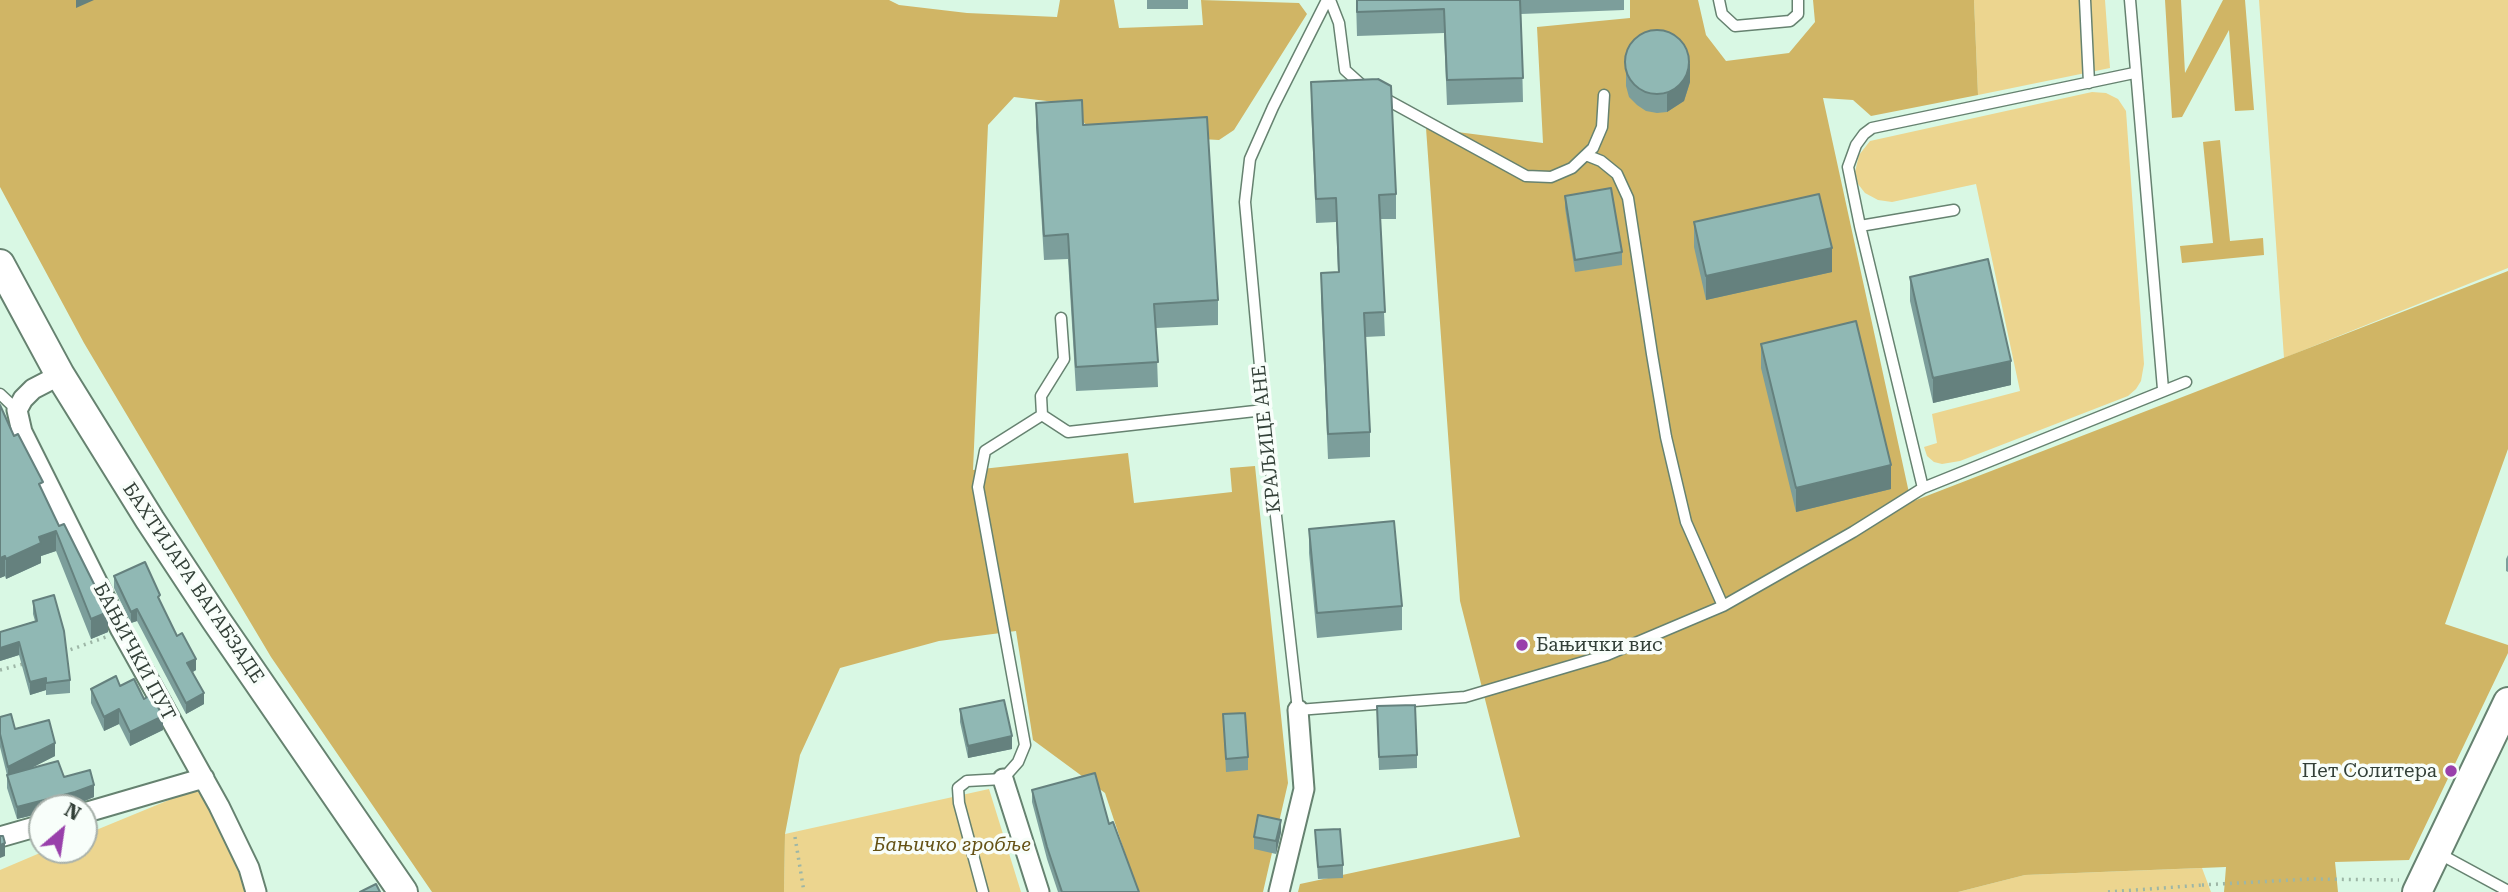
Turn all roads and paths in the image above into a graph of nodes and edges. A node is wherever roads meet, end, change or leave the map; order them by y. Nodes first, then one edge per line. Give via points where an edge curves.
1 (1328, 0) edge
2 (1719, 0) edge
3 (1798, 0) edge
4 (2085, 0) edge
5 (2130, 0) edge
6 (2134, 74) junction
7 (2089, 83) junction
8 (1604, 95) dead end
9 (1586, 155) junction
10 (1954, 210) dead end
11 (1860, 226) junction
12 (0, 264) edge
13 (1061, 318) dead end
14 (60, 375) junction
15 (2186, 382) dead end
16 (2163, 389) junction
17 (0, 394) edge
18 (17, 410) junction
19 (1264, 410) junction
20 (1042, 415) junction
21 (1923, 488) junction
22 (1723, 606) junction
23 (121, 630) junction
24 (63, 652) edge
25 (26, 663) edge
26 (0, 670) edge
27 (1298, 710) junction
28 (2506, 713) edge
29 (204, 778) junction
30 (1003, 779) junction
31 (98, 809) edge
32 (28, 829) edge
33 (0, 837) edge
34 (795, 837) dead end
35 (2436, 852) junction
36 (2202, 885) junction
37 (2419, 887) edge
38 (2508, 891) edge
39 (256, 892) edge
40 (403, 892) edge
41 (804, 892) edge
42 (984, 892) edge
43 (1039, 892) edge
44 (1279, 892) edge
45 (2108, 892) edge
46 (2211, 892) edge

1 - 9 lane via 1339,23 1345,70 1364,87 1526,176 1551,177 1572,168
1 - 19 lane, КРАЉИЦЕ АНЕ via 1250,159 1245,202
2 - 3 lane via 1722,14 1735,26 1790,21 1798,14
4 - 7 lane
5 - 6 lane
6 - 7 lane
6 - 16 lane
7 - 11 lane via 1872,128 1856,145 1848,167
8 - 9 lane via 1602,127
9 - 22 lane via 1617,174 1628,198 1666,437 1686,522
10 - 11 lane
11 - 21 lane
12 - 14 main road, БАХТИЈАРА ВАГАБЗАДЕ
13 - 20 lane via 1064,359 1041,396
14 - 18 street via 33,389
14 - 40 main road, БАХТИЈАРА ВАГАБЗАДЕ via 216,620
15 - 16 lane
16 - 21 lane
17 - 18 lane
18 - 23 street, БАЊИЧКИ ПУТ via 32,456
19 - 20 lane via 1068,432
19 - 27 lane, КРАЉИЦЕ АНЕ
20 - 30 lane via 985,451 978,487 1025,745
21 - 22 lane
22 - 27 lane via 1607,655 1465,697
23 - 24 path
23 - 29 street, БАЊИЧКИ ПУТ
25 - 26 path
27 - 44 street, КРАЉИЦЕ АНЕ via 1304,789
28 - 35 main road
29 - 31 street
29 - 39 street, БАЊИЧКИ ПУТ via 249,868
30 - 42 lane via 967,781 958,788
30 - 43 street
32 - 33 street
34 - 41 path
35 - 37 main road
35 - 38 lane
36 - 37 path via 2393,880
36 - 45 path
36 - 46 path via 2211,885

